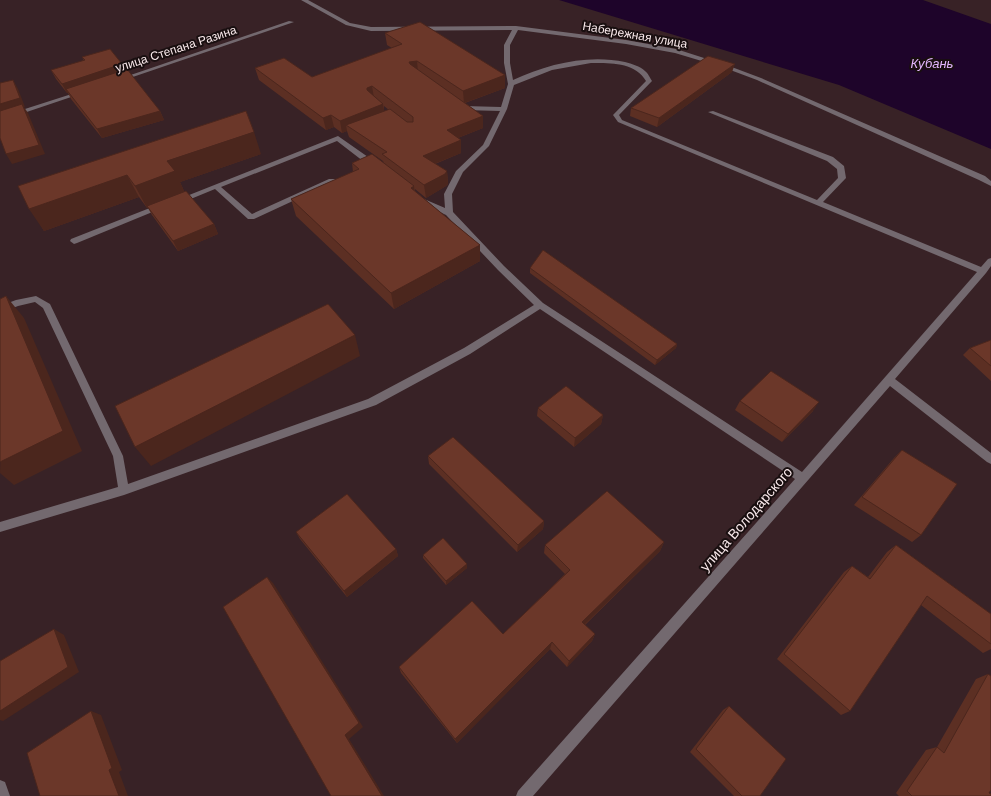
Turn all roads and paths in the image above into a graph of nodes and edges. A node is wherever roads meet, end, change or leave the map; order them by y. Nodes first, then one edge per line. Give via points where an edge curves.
1 (304, 0) edge
2 (291, 22) dead end
3 (516, 28) junction
4 (111, 83) edge
5 (511, 84) junction
6 (89, 90) edge
7 (451, 100) edge
8 (504, 109) junction
9 (711, 112) dead end
10 (0, 119) edge
11 (384, 173) edge
12 (336, 179) edge
13 (991, 184) edge
14 (216, 186) junction
15 (416, 197) edge
16 (818, 203) junction
17 (449, 213) junction
18 (74, 241) dead end
19 (991, 261) edge
20 (983, 271) junction
21 (540, 305) junction
22 (0, 310) edge
23 (889, 380) junction
24 (991, 459) edge
25 (802, 478) junction
26 (124, 490) junction
27 (0, 527) edge
28 (0, 787) edge
29 (3, 796) edge
30 (523, 796) edge

1 - 3 street, Набережная улица via 348,24 371,29
2 - 4 street, улица Степана Разина
3 - 5 street via 507,45
3 - 13 street, Набережная улица via 676,51 727,67 960,168
5 - 8 street
5 - 16 street via 544,70 579,62 607,61 626,64 642,71 649,81 616,115 620,121
6 - 10 street
7 - 8 street via 463,108
8 - 17 street via 486,146 460,171 448,194
9 - 16 street via 830,159 841,168 842,178
11 - 14 street via 368,166 342,137
12 - 14 street via 250,216
14 - 18 street
15 - 17 street
16 - 20 street
17 - 21 street
19 - 20 street, улица Володарского
20 - 23 street, улица Володарского
21 - 25 street
21 - 26 street via 467,351 372,402
22 - 26 street via 16,303 36,299 47,306 118,456
23 - 24 street
23 - 25 street, улица Володарского
25 - 30 street, улица Володарского
26 - 27 street
28 - 29 street

